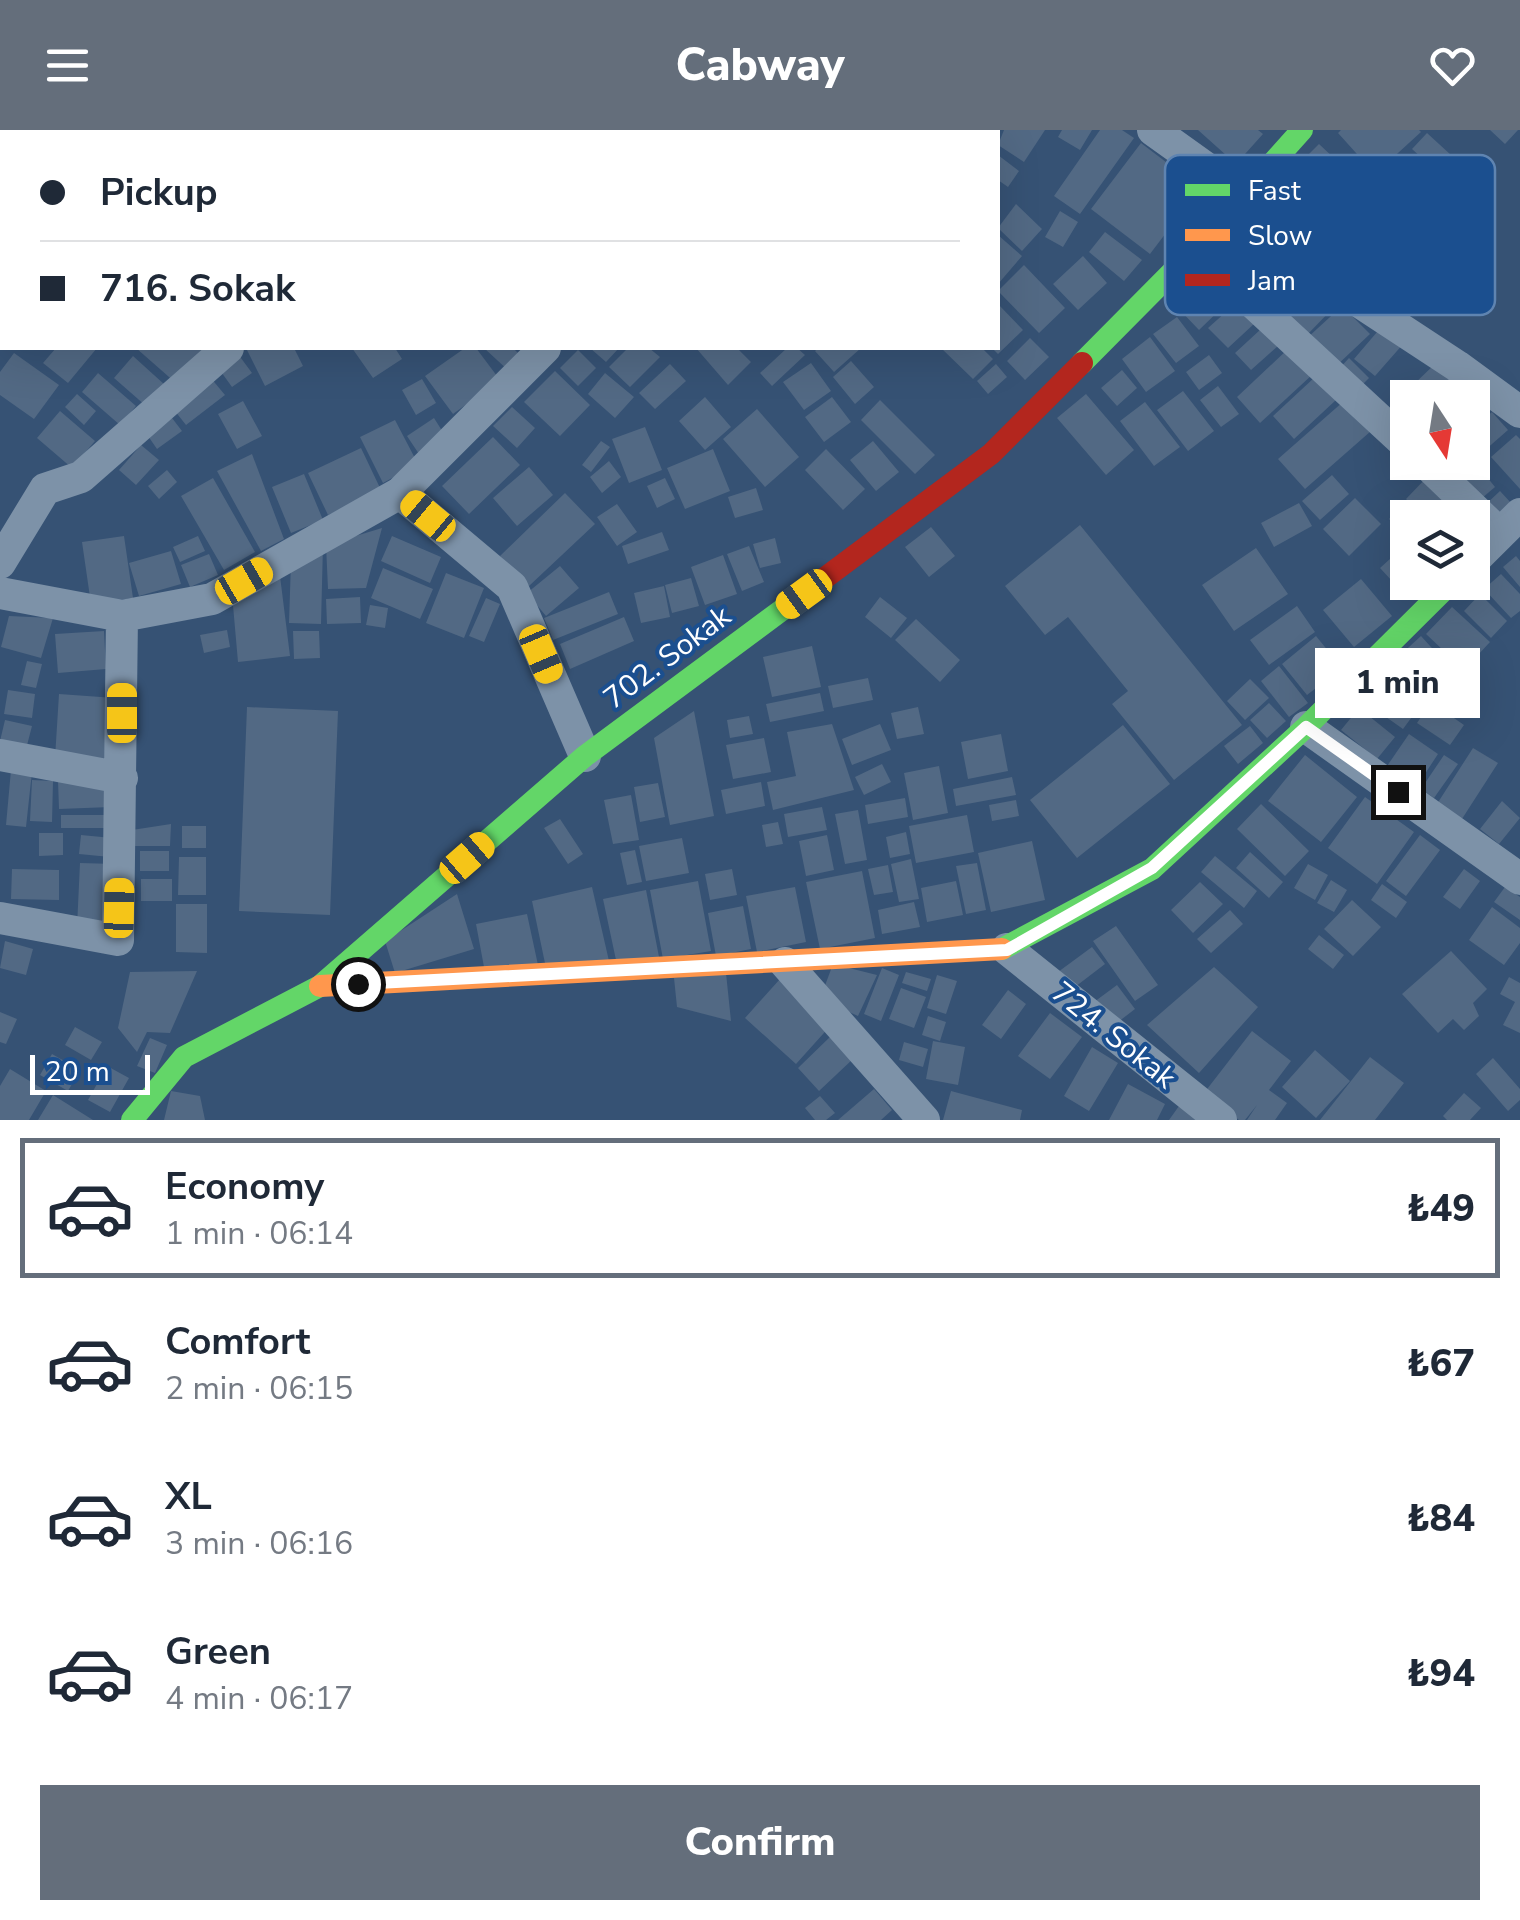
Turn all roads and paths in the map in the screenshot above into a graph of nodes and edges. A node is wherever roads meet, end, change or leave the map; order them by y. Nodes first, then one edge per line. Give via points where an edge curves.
1 (1152, 130) edge
2 (1302, 130) edge
3 (1180, 155) edge
4 (1278, 155) edge
5 (1165, 279) edge
6 (1266, 315) edge
7 (1387, 315) edge
8 (226, 350) edge
9 (544, 350) edge
10 (1520, 412) edge
11 (1390, 429) edge
12 (1450, 480) edge
13 (400, 493) junction
14 (1510, 524) edge
15 (1490, 544) edge
16 (0, 564) edge
17 (0, 592) edge
18 (1434, 600) edge
19 (122, 616) junction
20 (1306, 727) junction
21 (0, 755) edge
22 (585, 756) junction
23 (122, 778) junction
24 (1520, 878) edge
25 (0, 918) edge
26 (1007, 950) junction
27 (785, 963) junction
28 (320, 986) junction
29 (132, 1120) edge
30 (924, 1120) edge
31 (1221, 1120) edge

1 - 3 street
2 - 4 street, 702. Sokak
5 - 22 street, 702. Sokak via 991,454
6 - 11 street
7 - 10 street
8 - 16 street via 80,477 46,489
9 - 13 street
12 - 14 street
13 - 19 street via 212,598
13 - 22 street via 512,587
14 - 15 street
17 - 19 street
18 - 20 street
19 - 23 street
20 - 24 street
20 - 26 street via 1152,868
21 - 23 street
22 - 28 street, 702. Sokak
23 - 25 street via 118,940
26 - 27 street
26 - 31 street, 724. Sokak
27 - 28 street
27 - 30 street
28 - 29 street, 702. Sokak via 184,1057

